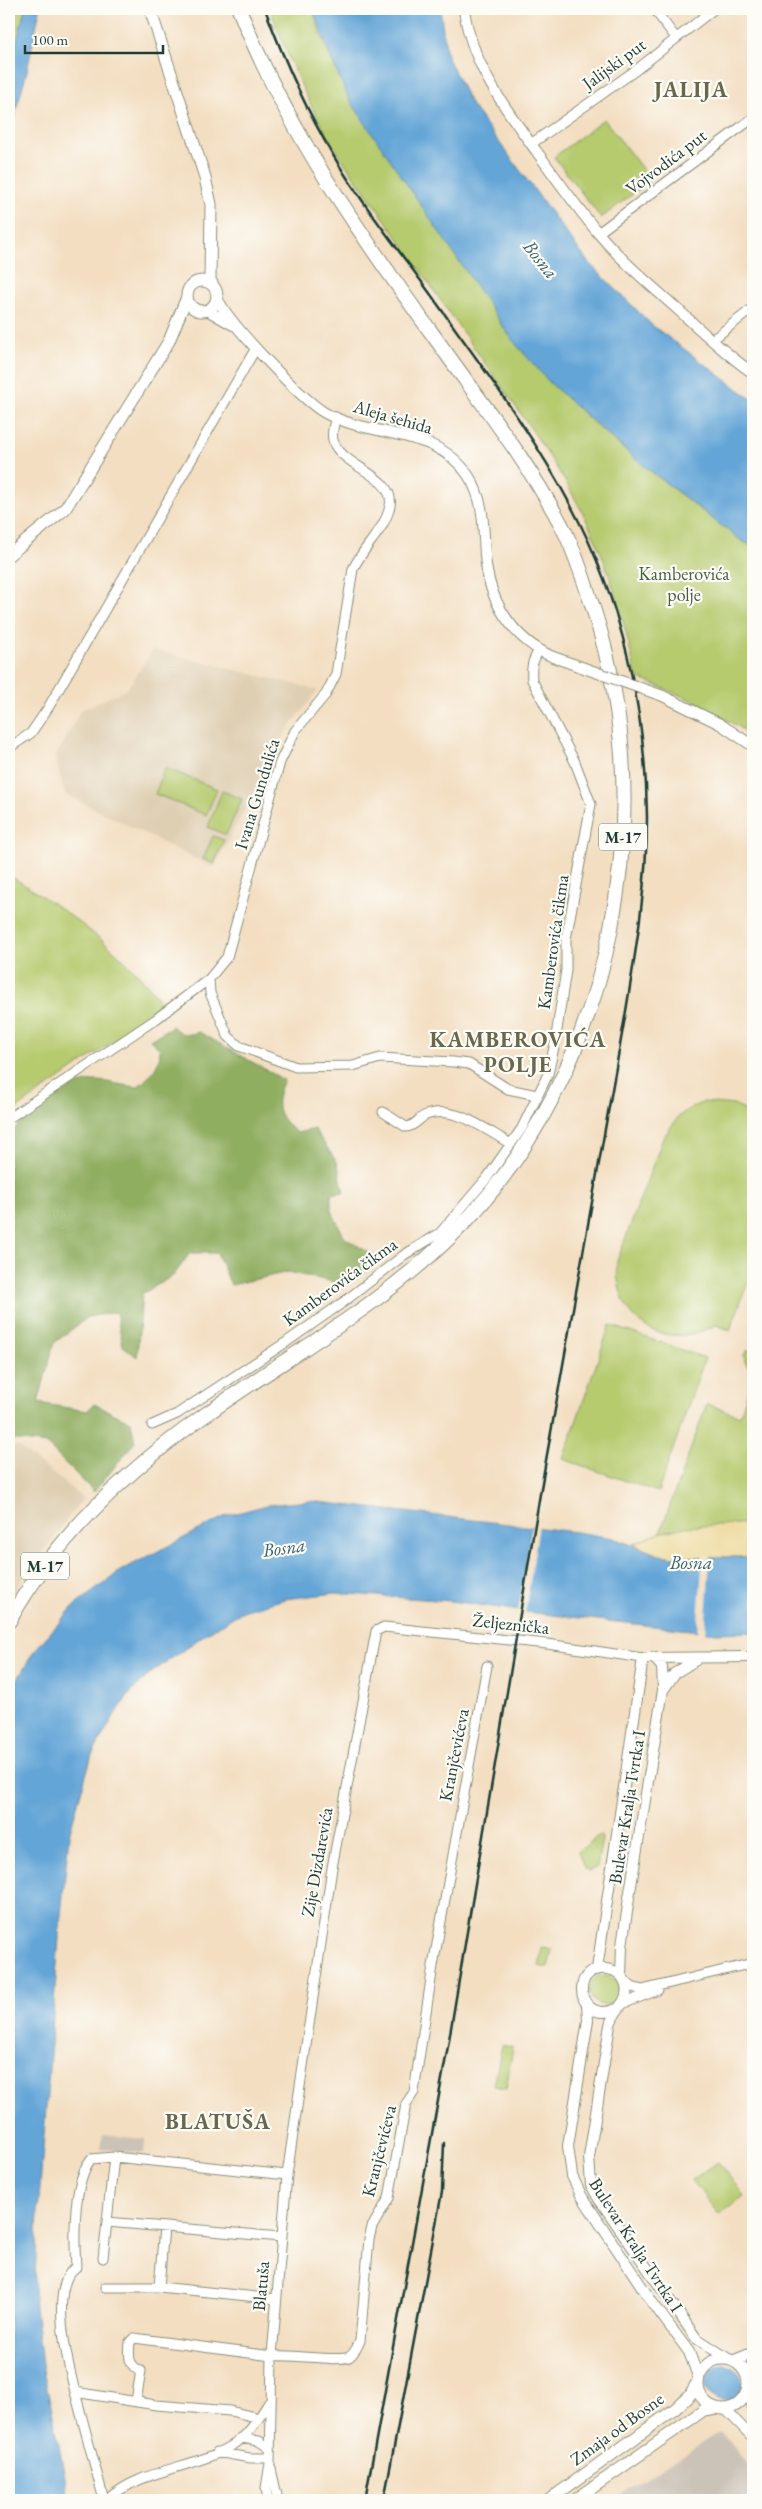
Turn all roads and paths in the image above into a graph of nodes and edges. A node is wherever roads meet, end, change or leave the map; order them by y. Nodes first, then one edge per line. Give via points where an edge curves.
1 (150, 9) edge
2 (239, 9) edge
3 (464, 9) edge
4 (654, 9) edge
5 (714, 9) edge
6 (676, 38) junction
7 (753, 118) edge
8 (531, 144) junction
9 (598, 233) junction
10 (210, 252) junction
11 (196, 281) junction
12 (213, 285) junction
13 (187, 297) junction
14 (217, 297) junction
15 (753, 308) edge
16 (203, 310) junction
17 (240, 330) junction
18 (173, 332) junction
19 (712, 340) junction
20 (256, 348) junction
21 (753, 373) edge
22 (336, 417) junction
23 (9, 555) edge
24 (539, 651) junction
25 (753, 746) edge
26 (9, 748) edge
27 (210, 979) junction
28 (537, 1095) junction
29 (383, 1112) dead end
30 (9, 1118) edge
31 (511, 1144) junction
32 (152, 1425) dead end
33 (9, 1621) edge
34 (376, 1631) joint
35 (643, 1658) junction
36 (753, 1658) edge
37 (655, 1659) junction
38 (697, 1660) junction
39 (487, 1666) dead end
40 (664, 1690) junction
41 (753, 1963) edge
42 (597, 1969) junction
43 (623, 1978) junction
44 (672, 1983) junction
45 (587, 2004) junction
46 (618, 2007) junction
47 (297, 2099) joint
48 (114, 2157) junction
49 (287, 2174) junction
50 (107, 2222) junction
51 (164, 2227) junction
52 (282, 2237) junction
53 (103, 2258) dead end
54 (105, 2287) dead end
55 (159, 2287) junction
56 (276, 2300) junction
57 (753, 2353) edge
58 (272, 2356) junction
59 (732, 2360) junction
60 (698, 2380) junction
61 (750, 2383) edge
62 (75, 2392) junction
63 (136, 2401) junction
64 (270, 2401) junction
65 (721, 2408) junction
66 (753, 2409) edge
67 (259, 2418) junction
68 (241, 2438) junction
69 (753, 2438) edge
70 (269, 2448) junction
71 (216, 2452) junction
72 (270, 2461) junction
73 (105, 2500) edge
74 (268, 2500) edge
75 (278, 2500) edge
76 (549, 2500) edge
77 (576, 2500) edge

1 - 10 main road via 204,174 211,204
2 - 33 highway, M-17 via 296,131 321,172 433,335 502,428 565,532 607,651 617,700 625,808 615,906 592,1005 564,1077 516,1158 472,1213 424,1262 368,1305 204,1415 129,1474 87,1515 53,1556
3 - 8 street via 480,66
4 - 6 street
5 - 6 street, Jalijski put
6 - 8 street, Jalijski put
7 - 9 street, Vojvodića put
8 - 9 street
9 - 19 street via 644,280
10 - 11 main road
10 - 12 main road via 210,280
11 - 12 main road
11 - 13 main road via 189,288
12 - 14 main road
13 - 16 main road via 191,306
13 - 18 main road
14 - 16 main road via 214,305
14 - 17 street, Aleja šehida
15 - 19 street
16 - 17 street, Aleja šehida
16 - 18 main road via 184,320
17 - 20 street, Aleja šehida
18 - 23 main road via 65,509
19 - 21 street
20 - 22 street, Aleja šehida via 324,413
20 - 26 street via 48,708 31,733
22 - 24 street, Aleja šehida via 424,442 460,464 481,501 485,556 492,592 513,628
22 - 27 street, Ivana Gundulića via 332,434 336,446 381,483 390,497 390,505 384,523 358,556 353,568 332,684 288,742 232,944 227,957
24 - 25 street, Aleja šehida, bridge via 664,696 720,724
24 - 28 street, Kamberovića čikma via 531,668 532,680 576,762 591,804 566,939 566,970 555,1043 548,1074
27 - 28 street via 210,993 228,1036 239,1046 296,1067 353,1066 380,1058 452,1062 469,1064 508,1089
27 - 30 street, Ivana Gundulića via 122,1043
28 - 31 street, Kamberovića čikma
29 - 31 street via 406,1127 426,1116 460,1116
31 - 32 street, Kamberovića čikma via 440,1233 404,1255 277,1348 177,1414
34 - 35 street, Željeznička via 384,1627
34 - 47 street, Zije Dizdarevića via 332,1868
35 - 37 street
35 - 42 street, Bulevar Kralja Tvrtka I
36 - 38 street
37 - 38 street
37 - 40 street via 662,1667
38 - 40 street, Bulevar Kralja Tvrtka I via 675,1673
39 - 58 street, Kranjčevićeva via 433,1966 414,2092 406,2104 389,2198 369,2239 360,2341 355,2352 343,2359 285,2354
40 - 43 street, Bulevar Kralja Tvrtka I via 622,1946
41 - 44 street
42 - 43 street via 610,1969
42 - 45 street, Bulevar Kralja Tvrtka I via 584,1981 582,1993
43 - 44 street via 632,1987 642,1990
43 - 46 street, Bulevar Kralja Tvrtka I via 626,1993
44 - 46 street
45 - 46 street via 597,2012 610,2012
45 - 60 street, Bulevar Kralja Tvrtka I via 588,2020 568,2146 572,2176 641,2286 689,2352
46 - 59 street, Bulevar Kralja Tvrtka I via 610,2025 590,2142 591,2185 696,2338
47 - 49 street, Blatuša
48 - 49 street
48 - 50 street
48 - 62 street via 91,2159 84,2167 80,2183 76,2267 68,2272 62,2298 64,2336
49 - 52 street, Blatuša
50 - 51 street
50 - 53 street
51 - 52 street
51 - 55 street
52 - 56 street, Blatuša
54 - 55 street
55 - 56 street
56 - 58 street, Blatuša
57 - 59 main road, Zmaja od Bosne
58 - 63 street, Kranjčevićeva via 134,2338 130,2342 129,2359 141,2371
58 - 64 street, Blatuša
59 - 60 main road, Zmaja od Bosne via 714,2361 701,2371
59 - 61 main road via 744,2369
60 - 65 main road via 704,2400
60 - 76 main road, Zmaja od Bosne via 690,2395 675,2409
61 - 65 main road, Zmaja od Bosne via 740,2403
61 - 66 street
62 - 63 street
62 - 73 street
63 - 67 street via 230,2411
64 - 67 street
64 - 70 street, Blatuša
65 - 69 street via 736,2417
65 - 77 main road, Zmaja od Bosne via 704,2410
67 - 68 street
68 - 70 street
68 - 71 street
70 - 72 street, Blatuša
71 - 72 street
71 - 73 street via 134,2481
72 - 74 street, Blatuša via 266,2488
72 - 75 street, Blatuša

